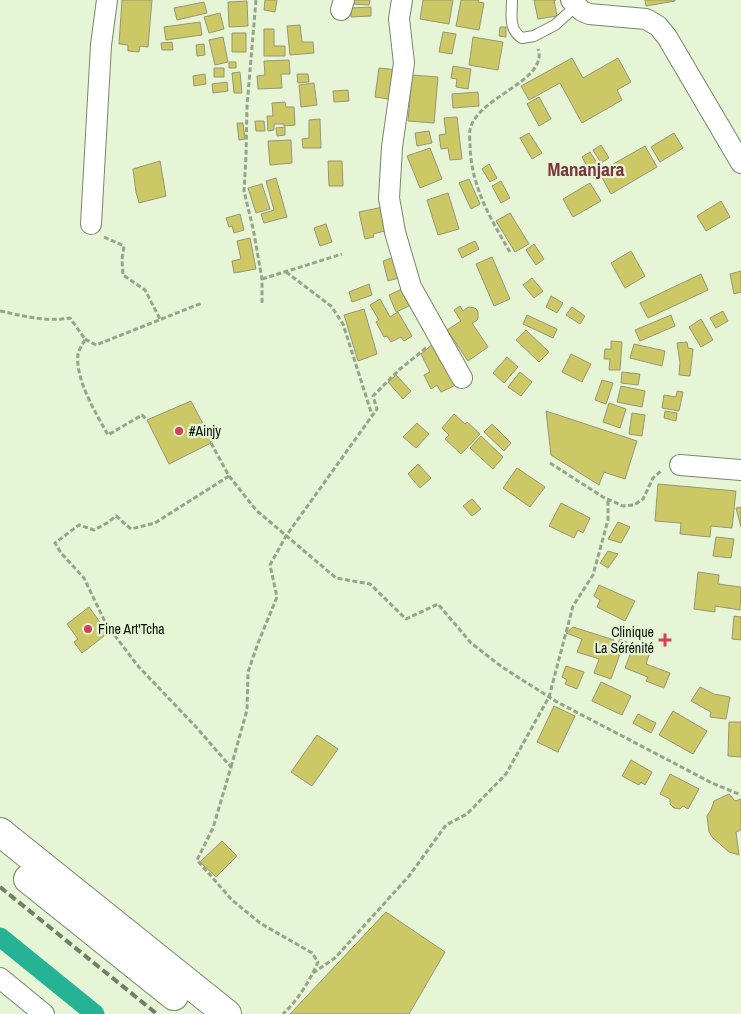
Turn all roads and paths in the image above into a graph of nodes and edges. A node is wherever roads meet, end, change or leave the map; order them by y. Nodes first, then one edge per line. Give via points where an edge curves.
1 (107, 0) edge
2 (256, 0) edge
3 (402, 0) edge
4 (512, 0) edge
5 (574, 3) edge
6 (534, 36) junction
7 (741, 163) edge
8 (91, 224) joint
9 (510, 252) dead end
10 (342, 254) dead end
11 (286, 272) junction
12 (262, 279) junction
13 (202, 303) dead end
14 (262, 305) dead end
15 (0, 311) edge
16 (160, 319) junction
17 (440, 336) junction
18 (85, 339) junction
19 (462, 378) dead end
20 (372, 416) junction
21 (147, 420) dead end
22 (211, 443) dead end
23 (550, 463) dead end
24 (680, 465) joint
25 (741, 470) edge
26 (229, 476) junction
27 (608, 499) junction
28 (286, 536) junction
29 (550, 697) junction
30 (231, 767) junction
31 (741, 794) edge
32 (0, 832) edge
33 (0, 856) edge
34 (313, 973) junction
35 (0, 978) edge
36 (44, 1014) edge
37 (197, 1014) edge
38 (227, 1014) edge
39 (282, 1014) edge

1 - 8 street via 101,45
2 - 12 path via 244,191
3 - 17 street via 399,19 404,62 392,147 389,198 411,287
4 - 6 lane via 514,31 522,38
5 - 6 lane via 555,25
5 - 7 street via 589,14 646,19 658,26
6 - 9 path via 540,53 535,70 481,110 470,129 471,161 483,202
8 - 16 path via 99,235 124,246 123,275 145,290
10 - 11 path
11 - 12 path
11 - 20 path via 331,306 342,324
12 - 14 path
13 - 16 path
15 - 18 path via 39,319 70,318
16 - 18 path via 96,345
17 - 19 street
17 - 20 path via 373,396 377,409
18 - 21 path via 78,352 78,367 87,397 108,435 142,415
20 - 28 path
22 - 26 path
23 - 27 path
24 - 25 street
24 - 27 path via 669,466 656,474 643,499 634,505 623,506
26 - 28 path via 256,510
26 - 30 path via 155,523 131,528 116,516 94,530 79,525 55,543 84,578 106,624 138,666
27 - 29 path via 608,520 593,575 573,606
28 - 29 path via 336,578 370,584 406,619 438,604 471,643
28 - 30 path via 270,565 277,598 248,672 247,710
29 - 31 path via 712,783
29 - 34 path via 506,774 467,814 446,825 408,876 335,958
30 - 34 path via 212,828 197,860 246,912 312,953 318,962
32 - 38 main road
33 - 37 main road
34 - 39 path
35 - 36 street

